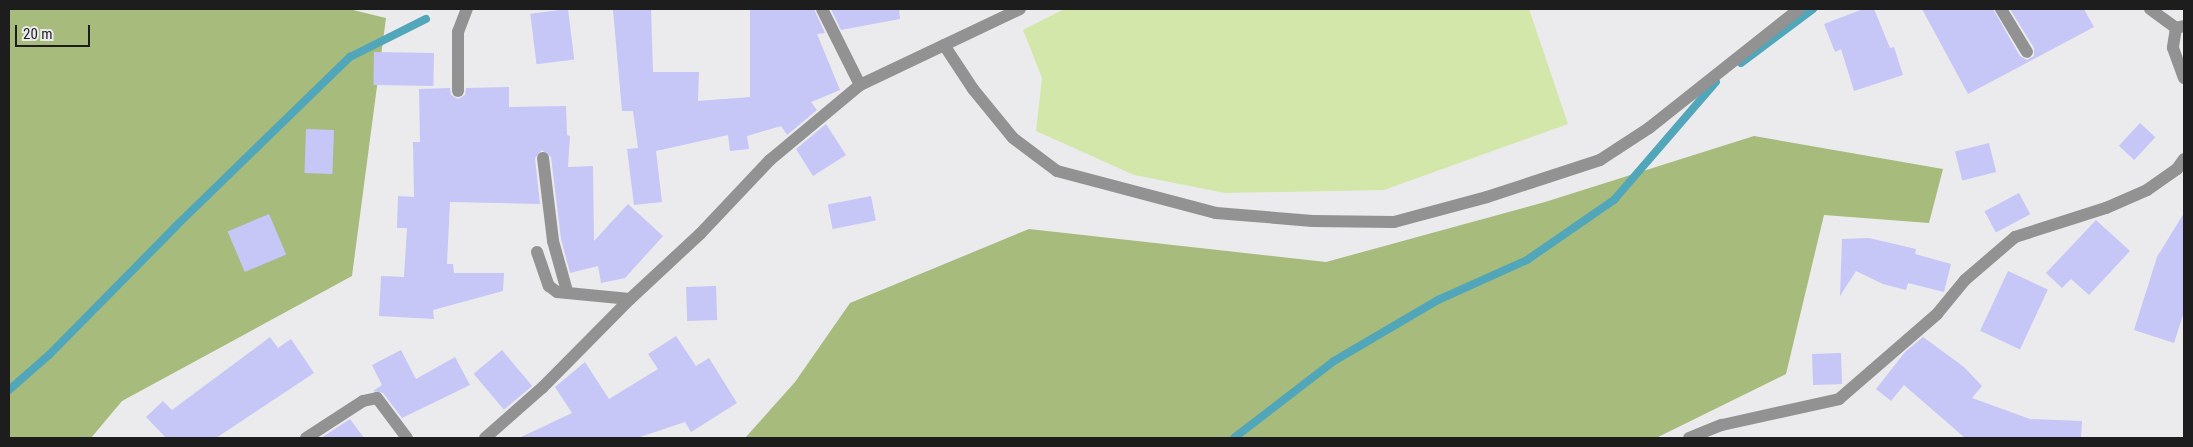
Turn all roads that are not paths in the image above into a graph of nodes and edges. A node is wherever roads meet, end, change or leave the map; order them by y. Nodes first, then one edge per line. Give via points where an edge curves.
1 (467, 9) edge
2 (822, 9) edge
3 (1020, 9) edge
4 (1799, 9) edge
5 (2001, 9) edge
6 (2150, 9) edge
7 (2180, 27) edge
8 (944, 45) junction
9 (2027, 52) dead end
10 (2184, 78) edge
11 (860, 85) junction
12 (458, 91) dead end
13 (543, 158) dead end
14 (2184, 159) edge
15 (536, 252) dead end
16 (567, 291) junction
17 (630, 299) junction
18 (306, 438) edge
19 (407, 438) edge
20 (485, 438) edge
21 (1689, 438) edge

1 - 12 street via 458,32
2 - 11 street
3 - 8 street
4 - 8 street via 1649,128 1600,160 1488,197 1394,222 1313,221 1216,213 1057,171 1013,138 973,89
5 - 9 street
6 - 7 street
7 - 10 street via 2173,48
8 - 11 street
11 - 17 street via 770,160 700,234
13 - 16 street via 553,241
14 - 21 street via 2178,168 2147,190 2106,208 2015,237 1971,275 1937,314 1839,398 1722,425
15 - 16 street via 549,286 557,292
16 - 17 street
17 - 20 street via 542,388
18 - 19 street via 363,401 377,398

